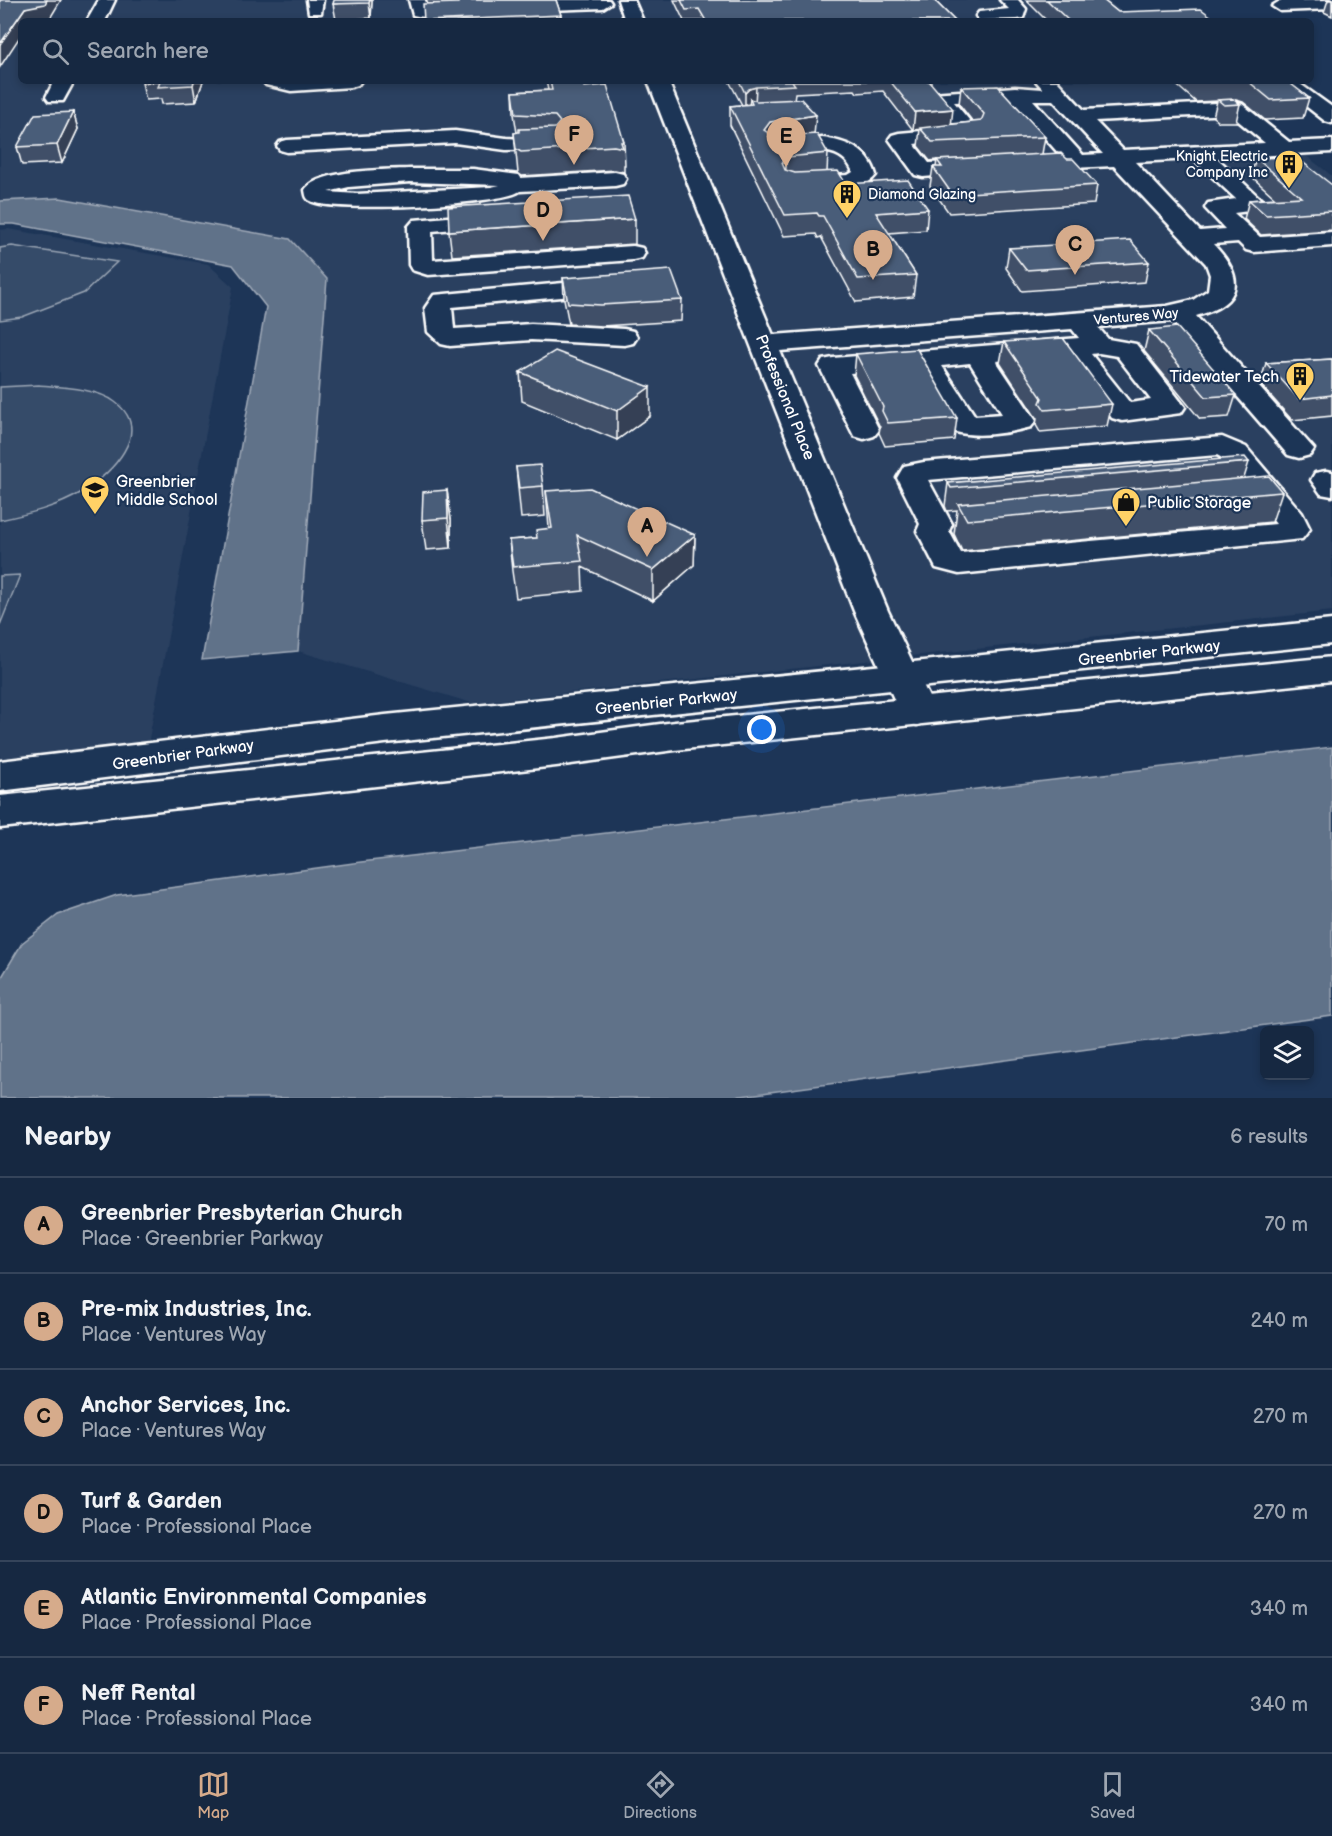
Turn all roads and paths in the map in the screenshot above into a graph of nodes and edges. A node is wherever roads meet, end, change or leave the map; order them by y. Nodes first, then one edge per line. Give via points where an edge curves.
1 (107, 0) edge
2 (417, 0) edge
3 (509, 0) edge
4 (626, 0) edge
5 (970, 0) edge
6 (1008, 0) edge
7 (603, 3) dead end
8 (1284, 4) edge
9 (1332, 4) edge
10 (453, 12) edge
11 (98, 18) edge
12 (633, 18) edge
13 (986, 18) edge
14 (993, 18) edge
15 (280, 84) edge
16 (306, 84) edge
17 (659, 84) edge
18 (1288, 84) edge
19 (1052, 88) edge
20 (1015, 93) junction
21 (1118, 114) junction
22 (1079, 116) junction
23 (1332, 117) edge
24 (1264, 132) junction
25 (549, 145) edge
26 (287, 146) dead end
27 (1332, 146) edge
28 (1310, 147) junction
29 (776, 148) edge
30 (1284, 148) junction
31 (1198, 153) junction
32 (1118, 158) junction
33 (1077, 161) junction
34 (1332, 165) edge
35 (1297, 166) edge
36 (1218, 171) junction
37 (615, 179) dead end
38 (794, 184) edge
39 (514, 185) junction
40 (520, 219) edge
41 (1244, 235) junction
42 (1195, 238) junction
43 (1332, 239) edge
44 (633, 253) dead end
45 (630, 285) edge
46 (522, 293) junction
47 (1178, 312) junction
48 (942, 331) junction
49 (531, 332) junction
50 (1076, 334) junction
51 (624, 337) dead end
52 (764, 344) junction
53 (968, 355) junction
54 (924, 359) junction
55 (864, 430) dead end
56 (1299, 449) dead end
57 (1269, 493) junction
58 (1233, 496) edge
59 (1332, 633) edge
60 (1332, 669) edge
61 (900, 677) junction
62 (917, 712) junction
63 (0, 776) edge
64 (0, 812) edge

1 - 11 street
2 - 10 street via 419,11
3 - 7 street via 521,6
4 - 12 street
5 - 13 street
6 - 14 street via 1018,9 1017,14
8 - 9 street
15 - 16 street
17 - 52 street, Professional Place
18 - 23 street
19 - 20 street
19 - 22 street, Ventures Way
20 - 33 street
20 - 33 street via 939,97 970,133 898,139 923,170
21 - 22 street
21 - 24 street via 1139,134
21 - 24 street via 1235,108
22 - 32 street, Ventures Way
24 - 30 street
25 - 26 street via 456,137
27 - 28 street
28 - 30 street
28 - 34 street
29 - 38 street via 840,146 854,154 865,170 865,175 852,181
30 - 31 street
31 - 32 street
31 - 36 street
32 - 33 street
32 - 42 street, Ventures Way
35 - 36 street
36 - 41 street via 1255,204 1216,208
37 - 39 street
39 - 39 street via 491,194 357,201 328,200 317,196 316,190 321,185 356,179 472,174 503,177
40 - 44 street via 422,225 422,265 428,268
41 - 42 street
41 - 43 street via 1254,245
42 - 47 street, Ventures Way via 1217,262 1225,283 1203,306
45 - 46 street
46 - 49 street
46 - 49 street via 443,300 438,308 441,332 450,338
47 - 50 street, Ventures Way
47 - 56 street
48 - 50 street, Ventures Way
48 - 52 street, Ventures Way
48 - 53 street
49 - 51 street
50 - 50 street via 1122,412 1171,407 1126,350 1099,345
50 - 53 street
52 - 61 street, Professional Place
53 - 54 street
53 - 54 street via 1021,421 966,426
54 - 55 street via 833,366
57 - 57 street via 1294,525 1291,532 965,564 948,561 933,531 948,523 921,496 912,478 915,474 970,467 1214,446 1232,449
57 - 58 street
59 - 61 street, Greenbrier Parkway
60 - 62 street
61 - 62 street, Professional Place
61 - 63 street, Greenbrier Parkway via 386,729
62 - 64 street

